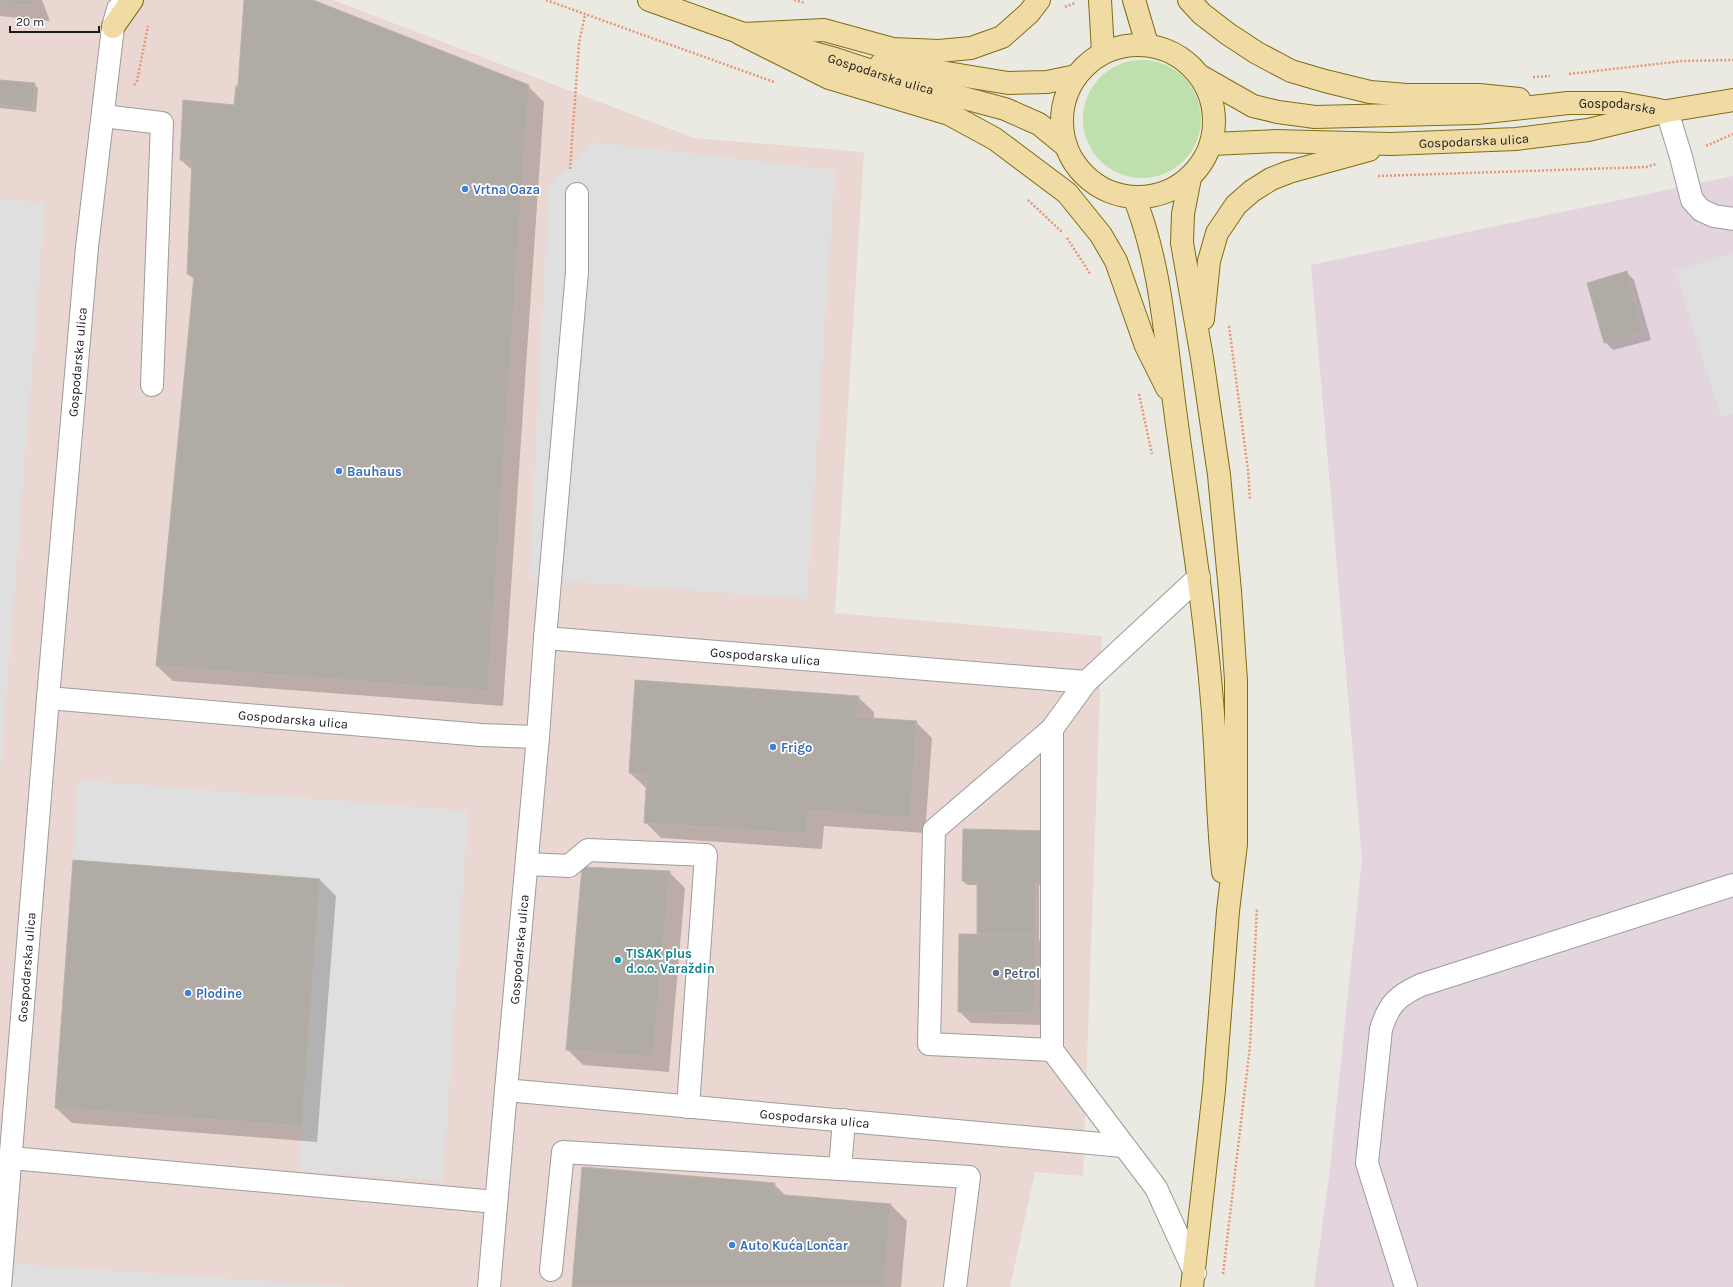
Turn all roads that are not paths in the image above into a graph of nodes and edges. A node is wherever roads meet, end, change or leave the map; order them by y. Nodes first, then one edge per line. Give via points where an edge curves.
1 (108, 0) edge
2 (120, 0) edge
3 (132, 0) edge
4 (649, 0) edge
5 (1039, 0) edge
6 (1100, 0) edge
7 (1134, 0) edge
8 (1189, 0) edge
9 (113, 27) junction
10 (741, 34) junction
11 (1147, 44) junction
12 (1103, 52) junction
13 (832, 58) junction
14 (1076, 76) junction
15 (1202, 77) junction
16 (1733, 100) edge
17 (1568, 103) junction
18 (1667, 111) junction
19 (102, 116) junction
20 (1212, 144) junction
21 (1391, 144) junction
22 (1066, 146) junction
23 (1190, 178) junction
24 (578, 194) road end
25 (1134, 197) junction
26 (1733, 219) edge
27 (1202, 358) junction
28 (152, 385) dead end
29 (1174, 401) junction
30 (1199, 577) junction
31 (545, 638) junction
32 (1086, 682) junction
33 (48, 698) junction
34 (1052, 729) junction
35 (538, 737) junction
36 (526, 864) junction
37 (1733, 885) edge
38 (1228, 911) junction
39 (1052, 1050) junction
40 (506, 1090) junction
41 (688, 1107) junction
42 (844, 1120) junction
43 (1123, 1146) junction
44 (11, 1158) junction
45 (840, 1169) junction
46 (496, 1202) junction
47 (2, 1235) edge
48 (551, 1270) dead end
49 (1193, 1280) edge
50 (0, 1287) edge
51 (489, 1287) edge
52 (955, 1287) edge
53 (1406, 1287) edge

1 - 9 street, Gospodarska ulica
2 - 9 street, Gospodarska ulica
3 - 9 main road
4 - 10 main road
5 - 10 main road via 1029,13 1002,37 971,48 939,51 894,49 824,30
6 - 12 main road
7 - 11 main road
8 - 17 main road via 1202,14 1257,53 1291,70 1325,81 1370,92 1406,95 1479,95
9 - 19 street, Gospodarska ulica
10 - 13 main road
10 - 29 main road via 829,78 949,114 995,139 1067,193 1101,235 1116,261 1146,346
11 - 12 main road via 1124,45
11 - 15 main road via 1168,50 1187,61
12 - 14 main road
13 - 14 main road, Gospodarska ulica via 917,68 1008,83 1047,82
13 - 22 main road, Gospodarska ulica via 908,83 1005,109 1038,124
14 - 22 main road via 1065,98 1061,122
15 - 17 main road, Gospodarska ulica via 1253,106 1315,117 1477,113
15 - 20 main road via 1212,98 1215,121
16 - 18 main road, Gospodarska ulica
17 - 18 main road, Gospodarska via 1620,103
18 - 21 main road, Gospodarska ulica via 1588,130 1516,139
18 - 26 street via 1692,200 1701,210 1714,216
19 - 28 street via 162,123
19 - 33 street, Gospodarska ulica via 87,246
20 - 21 main road, Gospodarska ulica via 1275,141
20 - 23 main road via 1203,162
21 - 27 main road via 1271,179 1236,205 1217,233 1209,260
22 - 25 main road via 1076,166 1092,182 1112,193
23 - 25 main road via 1173,189 1154,196
23 - 27 main road via 1183,214 1182,243
24 - 31 street via 577,272
25 - 29 main road via 1151,249
27 - 38 main road via 1219,475 1236,681 1236,844
29 - 30 main road
30 - 32 street
30 - 38 main road via 1212,701 1220,844
31 - 32 street, Gospodarska ulica
31 - 35 street, Gospodarska ulica
32 - 34 street
33 - 35 street, Gospodarska ulica via 473,735
33 - 44 street, Gospodarska ulica
34 - 39 street
34 - 39 street via 934,830 929,1044
35 - 36 street, Gospodarska ulica
36 - 40 street, Gospodarska ulica
36 - 41 street via 569,866 588,850 706,855
37 - 53 street via 1421,985 1396,999 1388,1009 1381,1029 1367,1163
38 - 49 main road via 1214,1090
39 - 43 street
40 - 41 street, Gospodarska ulica
40 - 46 street, Gospodarska ulica
41 - 42 street, Gospodarska ulica
42 - 43 street, Gospodarska ulica
42 - 45 street
43 - 49 street via 1156,1188
44 - 46 street
44 - 47 street, Gospodarska ulica
45 - 48 street via 563,1152
45 - 52 street via 969,1177
46 - 51 street, Gospodarska ulica
47 - 50 street, Gospodarska ulica

